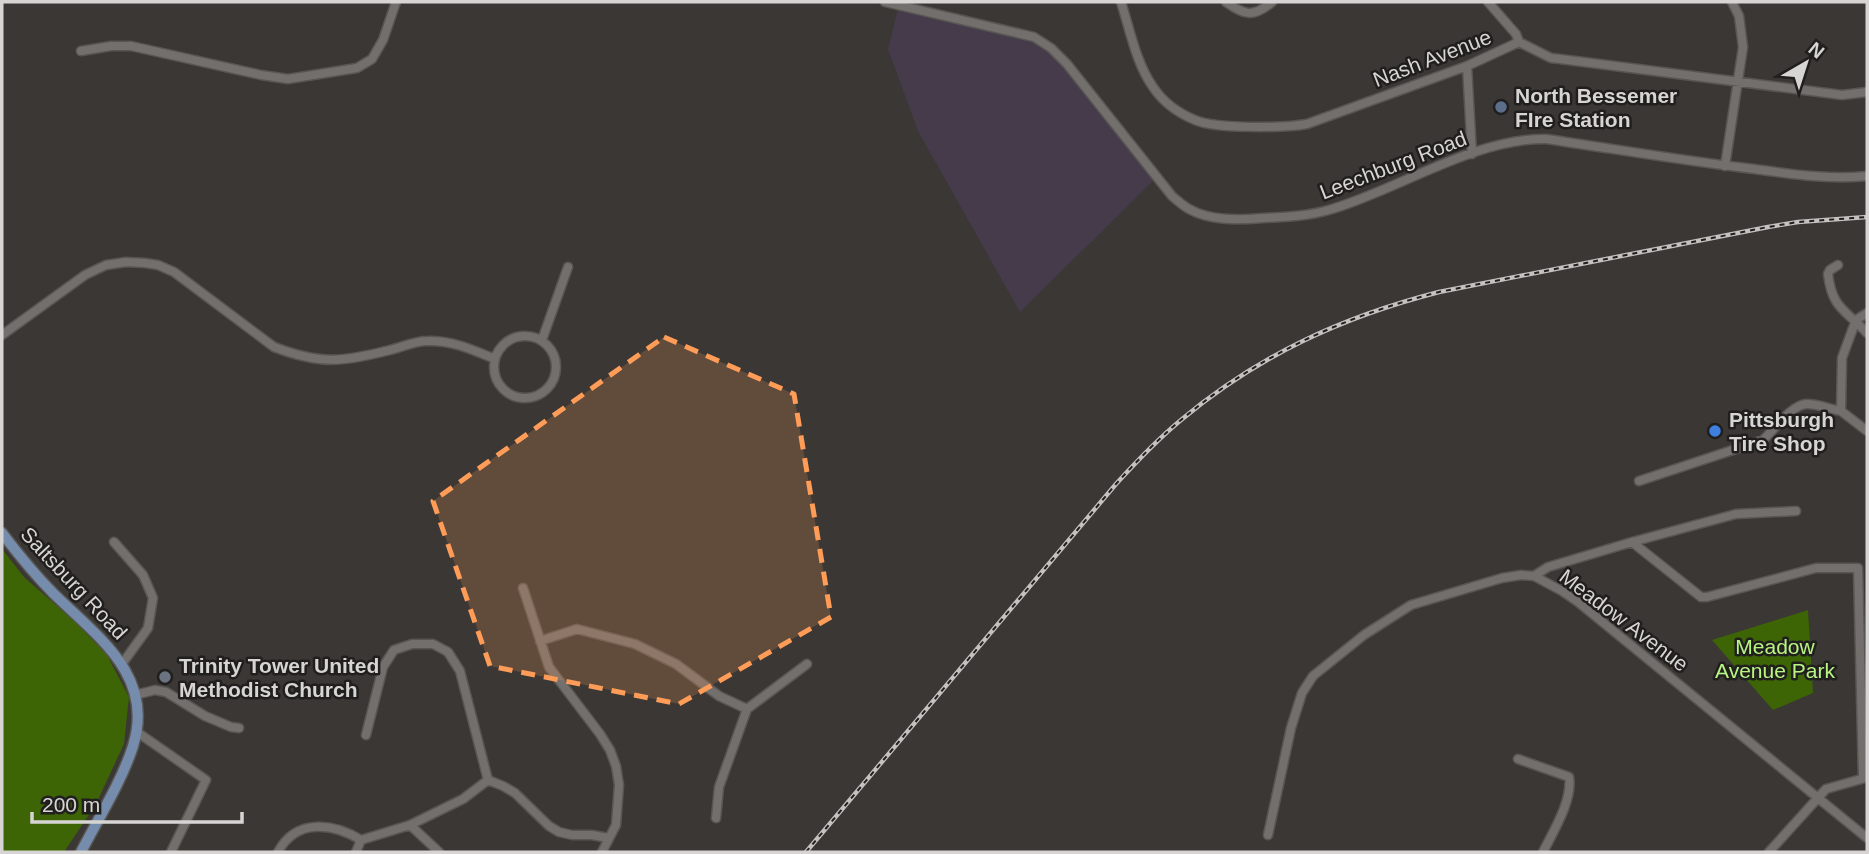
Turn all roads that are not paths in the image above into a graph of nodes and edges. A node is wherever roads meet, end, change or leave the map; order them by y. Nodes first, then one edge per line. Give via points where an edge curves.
1 (396, 2) edge
2 (885, 2) edge
3 (1121, 2) edge
4 (1226, 2) edge
5 (1272, 2) edge
6 (1488, 2) edge
7 (1732, 2) edge
8 (1519, 43) junction
9 (81, 51) dead end
10 (1467, 66) junction
11 (1737, 82) junction
12 (1867, 92) edge
13 (1472, 153) junction
14 (1726, 166) junction
15 (1867, 176) edge
16 (1838, 265) dead end
17 (568, 267) dead end
18 (1867, 313) edge
19 (1856, 320) junction
20 (1867, 333) edge
21 (2, 335) edge
22 (542, 340) junction
23 (495, 359) junction
24 (1841, 411) junction
25 (1867, 431) edge
26 (1639, 481) dead end
27 (1796, 511) dead end
28 (2, 533) edge
29 (114, 542) dead end
30 (1632, 542) junction
31 (1534, 576) junction
32 (523, 588) dead end
33 (540, 640) junction
34 (122, 664) junction
35 (807, 664) dead end
36 (135, 695) junction
37 (747, 709) junction
38 (239, 728) dead end
39 (137, 732) junction
40 (366, 735) dead end
41 (1518, 759) dead end
42 (1865, 778) edge
43 (488, 779) junction
44 (1818, 796) junction
45 (716, 818) dead end
46 (410, 825) junction
47 (1268, 835) dead end
48 (608, 838) junction
49 (1867, 838) edge
50 (361, 840) junction
51 (81, 852) edge
52 (171, 852) edge
53 (278, 852) edge
54 (356, 852) edge
55 (439, 852) edge
56 (602, 852) edge
57 (1543, 852) edge
58 (1769, 852) edge

1 - 9 street via 372,59 357,68 288,79 131,46
2 - 13 street, Leechburg Road via 1034,37 1051,48 1171,196 1190,210 1209,216 1245,219 1332,209
3 - 10 street, Nash Avenue via 1152,86 1178,111 1197,121 1231,126 1307,124
4 - 5 street via 1248,13
6 - 8 street
7 - 11 street via 1744,47
8 - 10 street, Nash Avenue
8 - 11 street, Nash Avenue via 1550,58
10 - 13 street
11 - 12 street, Nash Avenue via 1842,95
11 - 14 street
13 - 14 street, Leechburg Road via 1546,139
14 - 15 street, Leechburg Road via 1844,179
16 - 19 street via 1828,274 1836,304
17 - 22 street
18 - 19 street
19 - 20 street
19 - 24 street via 1842,358
21 - 23 street via 85,275 126,262 158,265 174,272 274,346 289,352 331,361 425,341 461,345
22 - 23 street via 512,339
22 - 23 street via 555,364 554,377 537,395 521,398 502,388 496,379
24 - 25 street
24 - 26 street via 1805,403 1791,410 1763,440
27 - 30 street via 1736,513
28 - 34 main road, Saltsburg Road
29 - 34 street via 143,575 153,598 148,628
30 - 31 street via 1548,567
30 - 42 street via 1701,597 1816,568 1858,568
31 - 44 street, Meadow Avenue via 1578,602
31 - 47 street, Meadow Avenue via 1502,578 1411,605 1313,676 1293,718
32 - 33 street
33 - 37 street via 577,629 635,644
33 - 48 street via 549,667 600,734 616,766 616,825
34 - 36 main road, Saltsburg Road
35 - 37 street
36 - 38 street via 166,692 205,716
36 - 39 main road, Saltsburg Road
37 - 45 street via 719,787
39 - 51 main road, Saltsburg Road
39 - 52 street via 206,780
40 - 43 street via 383,667 394,650 433,643 448,652 460,671
41 - 57 street via 1569,777 1567,800
42 - 44 street via 1826,789
43 - 46 street via 463,799
43 - 48 street via 515,793 559,832
44 - 49 street, Meadow Avenue
44 - 58 street
46 - 50 street
46 - 55 street
48 - 56 street
50 - 53 street via 334,827 319,826 292,835
50 - 54 street

